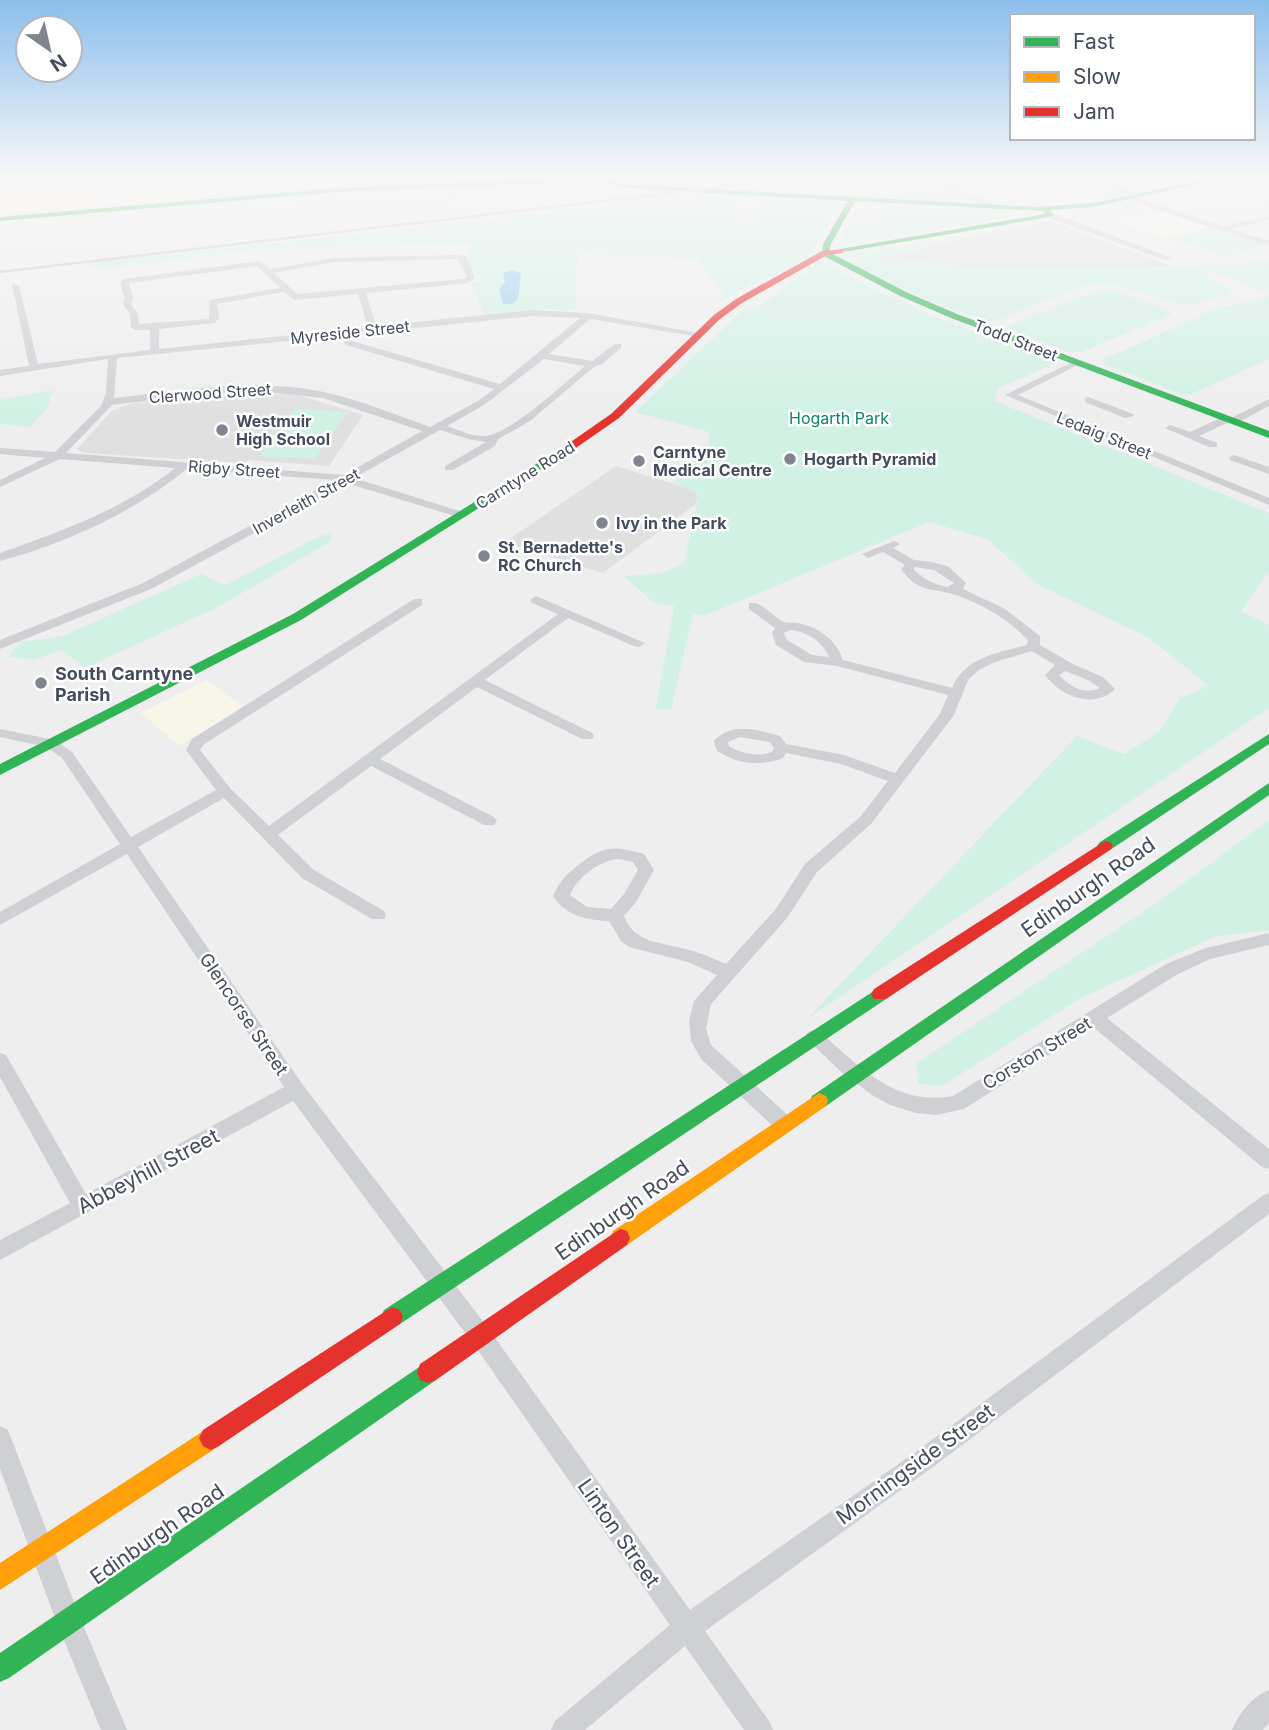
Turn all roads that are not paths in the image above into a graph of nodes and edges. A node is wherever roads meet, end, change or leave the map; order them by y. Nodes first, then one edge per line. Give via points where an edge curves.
1 (433, 259) edge
2 (463, 259) edge
3 (815, 259) edge
4 (836, 259) edge
5 (270, 271) junction
6 (381, 276) dead end
7 (15, 286) dead end
8 (286, 289) junction
9 (385, 289) junction
10 (361, 291) junction
11 (588, 316) junction
12 (155, 327) junction
13 (373, 330) junction
14 (342, 333) junction
15 (700, 334) junction
16 (618, 346) dead end
17 (154, 352) junction
18 (113, 356) junction
19 (543, 356) junction
20 (1077, 363) junction
21 (592, 364) junction
22 (34, 368) junction
23 (0, 373) edge
24 (502, 388) junction
25 (1088, 400) dead end
26 (109, 402) junction
27 (1269, 402) edge
28 (1108, 408) junction
29 (1129, 416) dead end
30 (1230, 420) junction
31 (1075, 423) junction
32 (1170, 428) dead end
33 (436, 429) junction
34 (1269, 435) edge
35 (1191, 436) junction
36 (493, 439) junction
37 (1213, 445) dead end
38 (0, 451) edge
39 (57, 456) junction
40 (1234, 458) dead end
41 (184, 466) junction
42 (449, 468) dead end
43 (1264, 469) edge
44 (346, 478) junction
45 (0, 484) edge
46 (1229, 486) junction
47 (1269, 502) edge
48 (462, 515) junction
49 (896, 543) dead end
50 (884, 548) junction
51 (868, 554) dead end
52 (0, 557) edge
53 (912, 564) junction
54 (956, 590) junction
55 (536, 600) dead end
56 (418, 602) dead end
57 (753, 606) dead end
58 (567, 613) junction
59 (782, 627) junction
60 (639, 643) dead end
61 (0, 646) edge
62 (1033, 646) junction
63 (836, 662) junction
64 (1063, 665) dead end
65 (476, 681) junction
66 (955, 693) junction
67 (0, 733) edge
68 (587, 736) dead end
69 (1269, 738) edge
70 (50, 743) junction
71 (781, 748) dead end
72 (370, 759) junction
73 (0, 770) edge
74 (898, 779) junction
75 (1269, 788) edge
76 (225, 791) junction
77 (489, 821) dead end
78 (268, 835) junction
79 (131, 844) junction
80 (378, 915) dead end
81 (615, 915) junction
82 (0, 919) edge
83 (1269, 939) edge
84 (729, 973) junction
85 (1094, 1018) junction
86 (814, 1037) junction
87 (0, 1059) edge
88 (856, 1073) junction
89 (741, 1085) junction
90 (296, 1090) junction
91 (784, 1124) junction
92 (1269, 1161) edge
93 (1269, 1202) edge
94 (82, 1206) junction
95 (0, 1251) edge
96 (442, 1283) junction
97 (480, 1335) junction
98 (0, 1438) edge
99 (44, 1549) junction
100 (0, 1578) edge
101 (69, 1621) junction
102 (687, 1628) junction
103 (0, 1668) edge
104 (1269, 1703) edge
105 (114, 1730) edge
106 (564, 1730) edge
107 (760, 1730) edge
108 (1245, 1730) edge

1 - 5 street via 334,260
2 - 9 street via 471,278 465,281
3 - 15 street, Carntyne Road via 739,301
4 - 20 street, Todd Street via 927,305
5 - 8 street
5 - 12 street via 257,263 124,282 135,327
6 - 9 street
7 - 22 street
8 - 10 street via 295,297
8 - 12 street via 213,302 212,321
9 - 10 street
10 - 13 street
11 - 13 street, Myreside Street via 533,313
11 - 15 street, Myreside Street
11 - 19 street, Inverleith Street
12 - 17 street
13 - 14 street, Myreside Street
14 - 17 street, Myreside Street
14 - 24 street via 352,344
15 - 48 street, Carntyne Road via 615,416
16 - 21 street
17 - 18 street, Myreside Street
18 - 22 street, Myreside Street
18 - 26 street
19 - 21 street
19 - 24 street, Inverleith Street
20 - 30 street, Todd Street
20 - 31 street, Ledaig Street via 1010,395
21 - 36 street via 535,412
22 - 23 street, Myreside Street
24 - 33 street, Inverleith Street
25 - 28 street
26 - 33 street, Clerwood Street via 232,389 287,389
26 - 39 street
27 - 30 street
28 - 29 street
28 - 31 street
30 - 34 street, Todd Street
30 - 35 street
31 - 46 street, Ledaig Street
32 - 35 street
33 - 36 street, Clerwood Street
33 - 44 street, Inverleith Street
35 - 37 street
36 - 42 street
38 - 39 street, Rigby Street
39 - 41 street, Rigby Street
39 - 45 street
40 - 43 street
41 - 44 street, Rigby Street
41 - 52 street via 162,486 113,511
43 - 46 street
44 - 48 street, Rigby Street
44 - 61 street, Inverleith Street via 147,586
46 - 47 street, Ledaig Street
48 - 70 street, Carntyne Road via 297,617
49 - 50 street
50 - 51 street
50 - 53 street
53 - 54 street via 933,564 954,576 960,583
53 - 54 street via 909,574 933,588
54 - 62 street via 1021,625 1035,639
55 - 58 street
56 - 76 street via 197,742 193,750
57 - 59 street
58 - 60 street
58 - 65 street
59 - 63 street via 804,628 829,644
59 - 63 street via 778,633 781,642 809,659
62 - 64 street via 1048,651
62 - 66 street via 974,667
63 - 66 street
65 - 68 street
65 - 72 street
66 - 74 street via 947,715
67 - 70 street
69 - 86 street, Edinburgh Road
70 - 73 street, Carntyne Road
70 - 79 street, Glencorse Street via 67,755
71 - 74 street via 844,760
72 - 77 street
72 - 78 street
74 - 84 street via 866,820 811,868 781,914
75 - 88 street, Edinburgh Road
76 - 78 street
76 - 79 street
78 - 80 street via 307,874
79 - 82 street
79 - 90 street, Glencorse Street
81 - 81 street via 587,916 572,909 561,896 566,884 601,855 619,853 638,858 646,870
81 - 84 street via 619,930 635,944 690,956
83 - 85 street, Corston Street via 1206,954 1172,969
84 - 89 street via 703,1001 696,1025 707,1054
85 - 88 street, Corston Street via 957,1103 941,1108 903,1102
85 - 92 street
86 - 88 street, Corston Street
86 - 89 street, Edinburgh Road
87 - 94 street
88 - 91 street, Edinburgh Road
89 - 91 street
89 - 96 street, Edinburgh Road
90 - 94 street, Abbeyhill Street
90 - 96 street, Glencorse Street
91 - 97 street, Edinburgh Road
93 - 102 street, Morningside Street via 925,1459
94 - 95 street, Abbeyhill Street
96 - 97 street, Glencorse Street
96 - 99 street, Edinburgh Road
97 - 101 street, Edinburgh Road
97 - 102 street, Linton Street
98 - 99 street
99 - 100 street, Edinburgh Road
99 - 101 street
101 - 103 street, Edinburgh Road
101 - 105 street
102 - 106 street, Morningside Street
102 - 107 street, Linton Street
104 - 108 street

